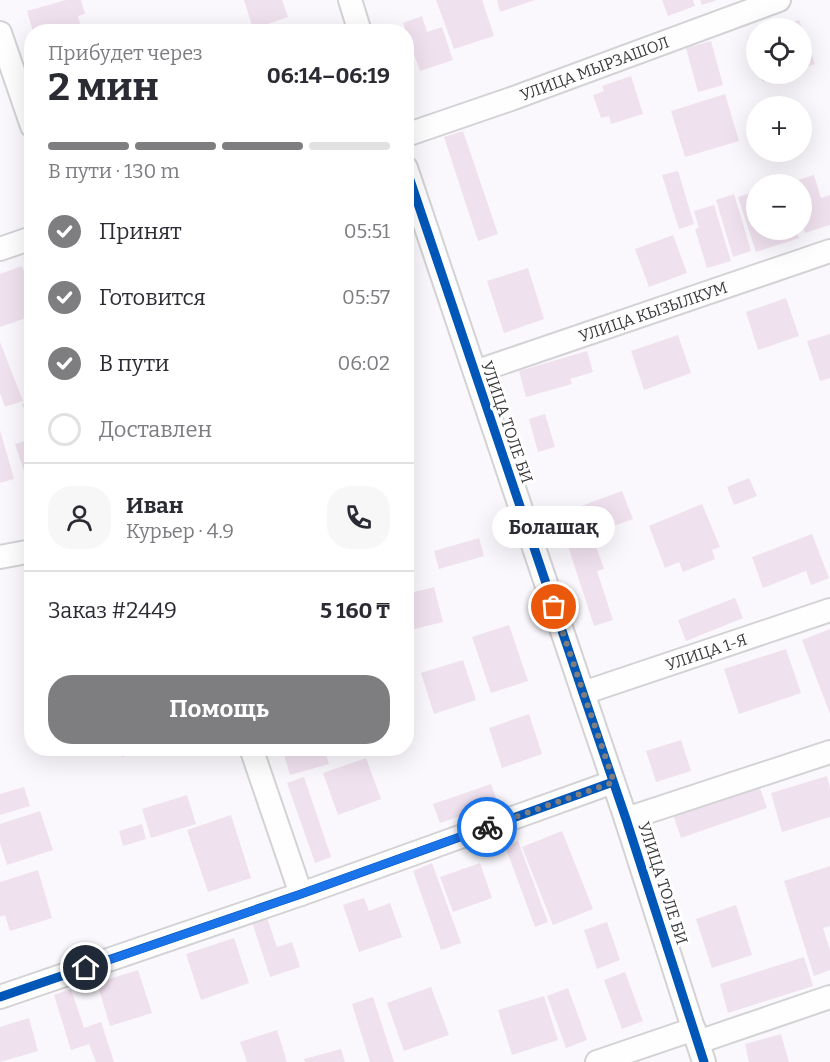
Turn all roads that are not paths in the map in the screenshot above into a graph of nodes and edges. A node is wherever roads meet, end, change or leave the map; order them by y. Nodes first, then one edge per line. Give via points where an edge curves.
1 (350, 0) edge
2 (779, 0) edge
3 (358, 24) edge
4 (0, 33) edge
5 (24, 103) edge
6 (414, 132) edge
7 (414, 192) edge
8 (24, 241) edge
9 (0, 249) edge
10 (830, 251) edge
11 (474, 372) junction
12 (24, 552) edge
13 (0, 557) edge
14 (830, 610) edge
15 (583, 693) junction
16 (830, 752) edge
17 (254, 756) edge
18 (614, 782) junction
19 (626, 819) junction
20 (301, 894) junction
21 (0, 997) edge
22 (830, 997) edge
23 (699, 1044) edge
24 (597, 1062) edge

1 - 3 street
2 - 6 street, УЛИЦА МЫРЗАШОЛ
4 - 5 street
7 - 11 street, УЛИЦА ТОЛЕ БИ
8 - 9 street
10 - 11 street, УЛИЦА КЫЗЫЛКУМ
11 - 15 street, УЛИЦА ТОЛЕ БИ
12 - 13 street
14 - 15 street, УЛИЦА 1-Я
15 - 18 street, УЛИЦА ТОЛЕ БИ
16 - 19 street
17 - 20 street
18 - 19 street, УЛИЦА ТОЛЕ БИ
18 - 20 street
19 - 23 street, УЛИЦА ТОЛЕ БИ
20 - 21 street
22 - 23 street
23 - 24 street

